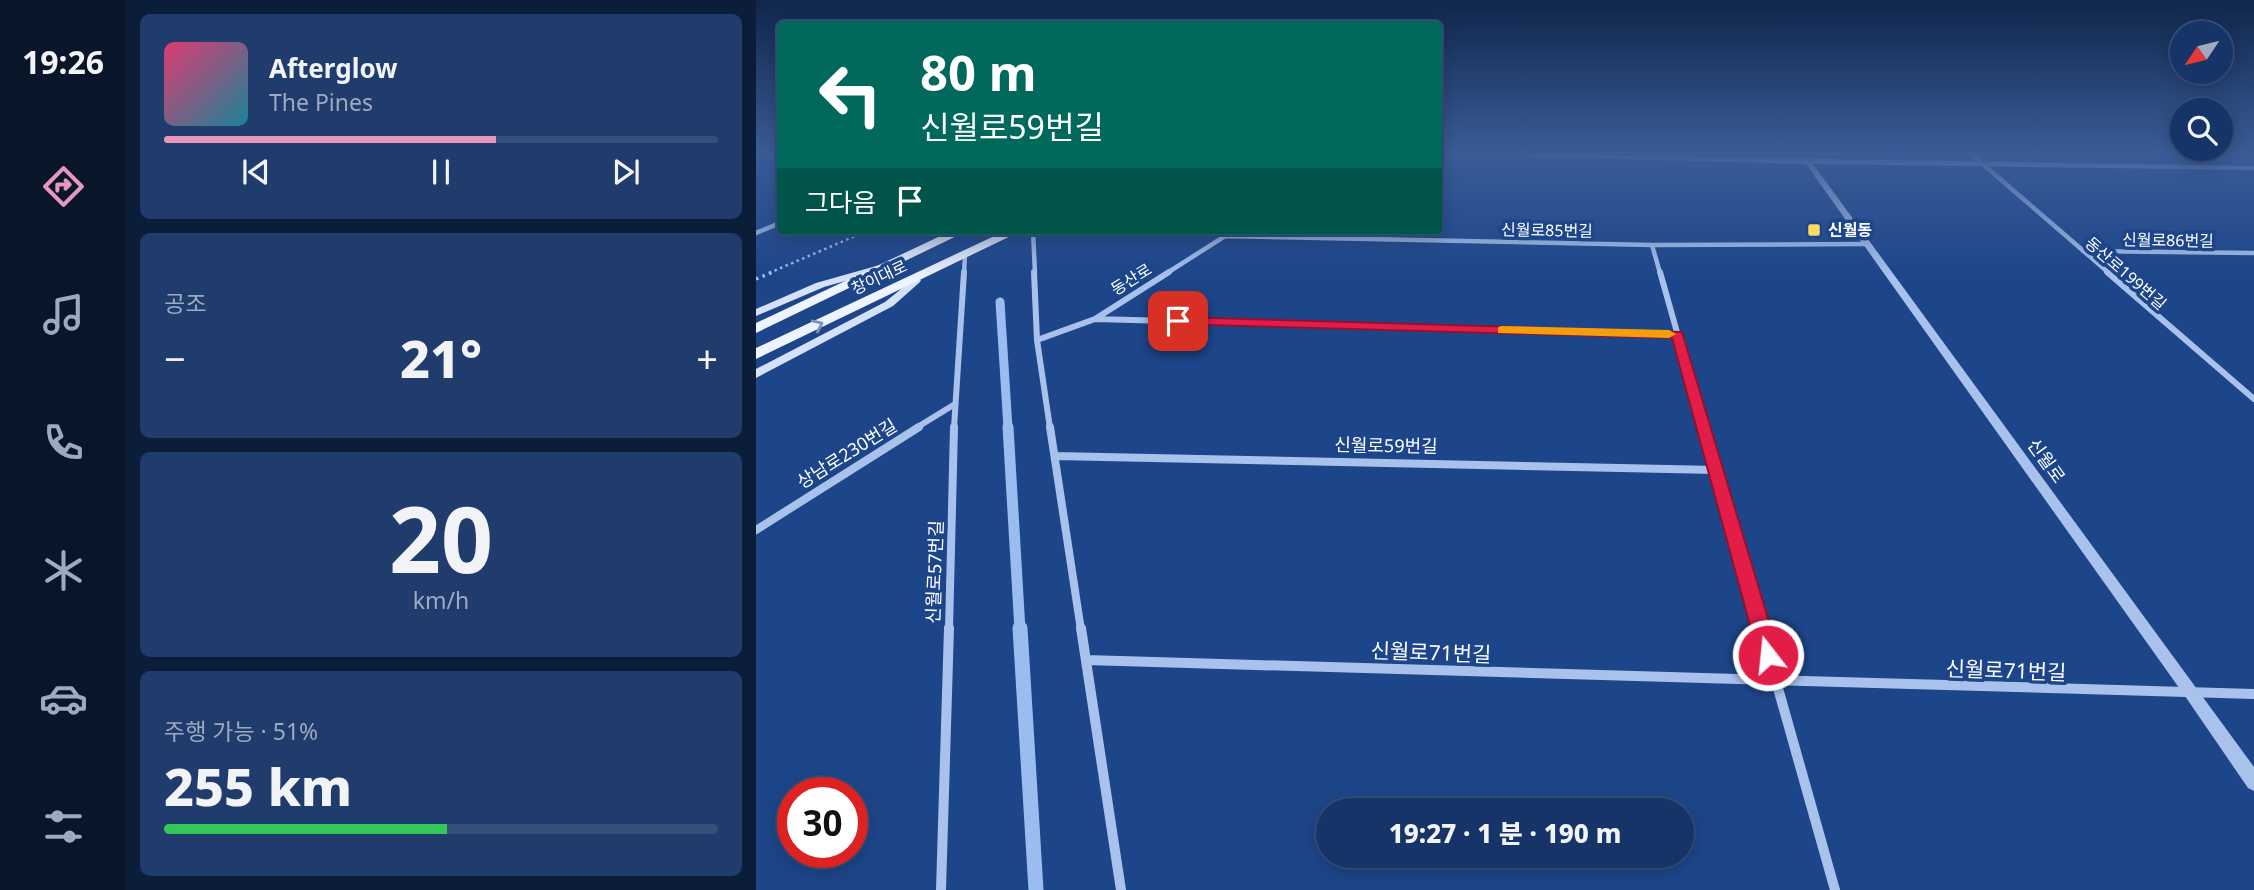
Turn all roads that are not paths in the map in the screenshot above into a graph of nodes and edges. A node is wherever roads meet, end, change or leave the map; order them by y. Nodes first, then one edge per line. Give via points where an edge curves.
1 (1831, 195) edge
2 (2016, 195) edge
3 (777, 224) edge
4 (758, 231) edge
5 (953, 235) edge
6 (1007, 235) edge
7 (1033, 235) edge
8 (1225, 236) joint
9 (1867, 244) junction
10 (1652, 245) junction
11 (2082, 251) junction
12 (2254, 253) edge
13 (965, 255) junction
14 (894, 263) junction
15 (916, 280) junction
16 (756, 313) edge
17 (1095, 319) junction
18 (756, 329) edge
19 (1677, 335) junction
20 (1037, 340) junction
21 (756, 354) edge
22 (756, 374) edge
23 (2254, 399) edge
24 (955, 404) junction
25 (1055, 456) junction
26 (1716, 470) junction
27 (756, 530) edge
28 (1086, 660) junction
29 (1776, 681) junction
30 (2193, 694) junction
31 (2254, 694) edge
32 (2254, 782) edge
33 (941, 890) edge
34 (1121, 890) edge
35 (1835, 890) edge

1 - 9 street, 신월로
2 - 11 street, 동산로199번길
3 - 4 street
5 - 14 main road, 창이대로
6 - 13 main road, 창이대로
7 - 20 street
8 - 10 street, 신월로85번길
8 - 17 street, 동산로
9 - 10 street, 신월로85번길
9 - 30 street, 신월로
10 - 19 street
11 - 12 street, 신월로86번길
11 - 23 street, 동산로199번길
13 - 15 main road, 창이대로
13 - 24 street, 신월로57번길
14 - 16 main road via 820,285
14 - 18 main road, 창이대로
21 -> 15 main road, 창이대로
15 - 22 main road via 889,304
17 - 19 street
17 - 20 street, 동산로
19 - 26 street
20 - 25 street
24 - 27 street, 상남로230번길
24 - 33 street, 신월로57번길
25 - 26 street, 신월로59번길
25 - 28 street
26 - 29 street
28 - 29 street, 신월로71번길
28 - 34 street
29 - 30 street, 신월로71번길
29 - 35 street
30 - 31 street, 신월로71번길
30 - 32 street, 신월로

